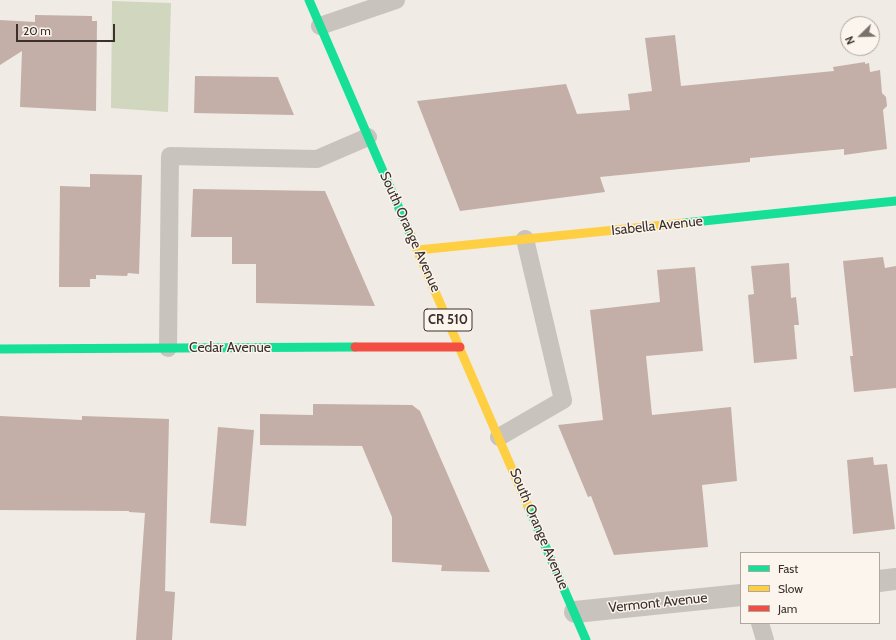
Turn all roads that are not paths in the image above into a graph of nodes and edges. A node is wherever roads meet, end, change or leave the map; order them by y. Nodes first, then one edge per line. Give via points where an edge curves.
1 (309, 0) edge
2 (396, 0) edge
3 (320, 26) junction
4 (368, 137) junction
5 (896, 201) edge
6 (525, 239) junction
7 (418, 250) junction
8 (460, 347) junction
9 (0, 348) edge
10 (168, 348) junction
11 (499, 437) junction
12 (896, 579) edge
13 (880, 581) edge
14 (740, 595) edge
15 (575, 612) junction
16 (760, 624) edge
17 (586, 640) edge
18 (765, 640) edge

1 - 3 street, South Orange Avenue / CR 510
2 - 3 lane
3 - 4 street, South Orange Avenue / CR 510
4 - 7 street, South Orange Avenue / CR 510
4 - 10 lane via 317,159 170,156
5 - 6 street, Isabella Avenue
6 - 7 street, Isabella Avenue
6 - 11 lane via 563,400
7 - 8 street, South Orange Avenue / CR 510
8 - 10 street, Cedar Avenue
8 - 11 street, South Orange Avenue / CR 510
9 - 10 street, Cedar Avenue
11 - 15 street, South Orange Avenue / CR 510
12 - 13 street
14 - 15 street, Vermont Avenue
15 - 17 street, South Orange Avenue / CR 510
16 - 18 lane

